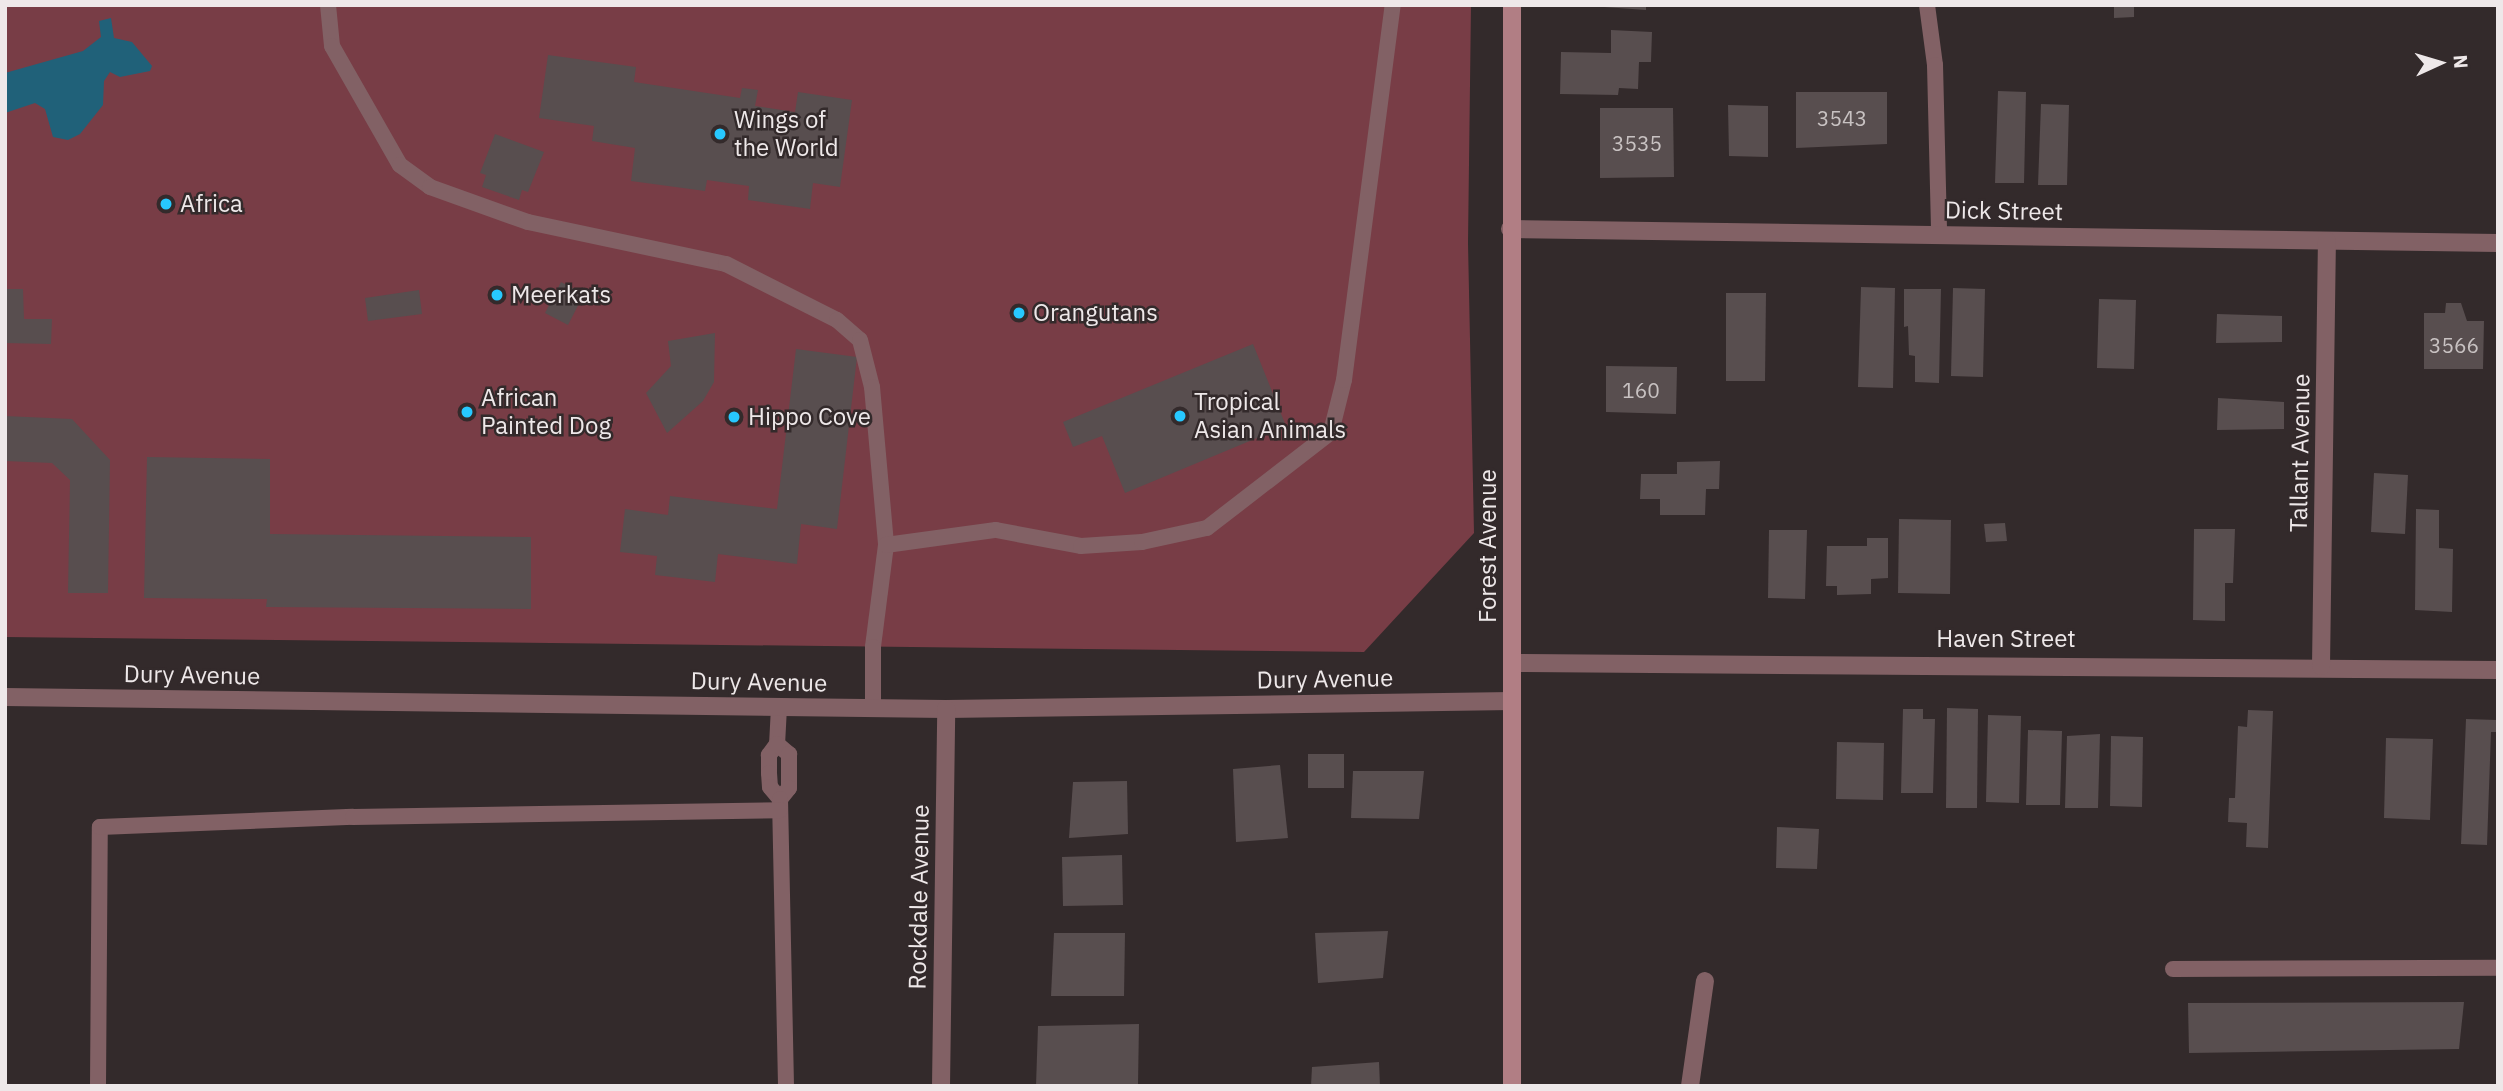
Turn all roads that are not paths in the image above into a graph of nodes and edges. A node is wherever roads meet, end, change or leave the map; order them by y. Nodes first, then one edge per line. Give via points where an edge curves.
1 (328, 5) edge
2 (1393, 5) edge
3 (1511, 5) edge
4 (1927, 5) edge
5 (1510, 229) junction
6 (1939, 234) junction
7 (2327, 241) junction
8 (2498, 243) edge
9 (886, 545) junction
10 (1513, 663) junction
11 (2321, 666) junction
12 (2498, 670) edge
13 (5, 697) edge
14 (1512, 701) junction
15 (779, 707) junction
16 (873, 708) junction
17 (946, 709) junction
18 (780, 804) junction
19 (2498, 968) edge
20 (2173, 969) dead end
21 (1705, 981) dead end
22 (98, 1086) edge
23 (786, 1086) edge
24 (941, 1086) edge
25 (1512, 1086) edge
26 (1690, 1086) edge

1 - 9 lane via 332,46 400,165 430,187 528,222 726,264 837,320 860,340 872,387
2 - 9 lane via 1344,380 1331,432 1207,528 1142,542 1081,546 996,530
3 - 5 street, Forest Avenue
4 - 6 lane via 1935,65
5 - 6 street, Dick Street
5 - 10 street, Forest Avenue
6 - 7 street, Dick Street
7 - 8 street, Dick Street
7 - 11 street, Tallant Avenue
9 - 16 lane via 873,647
10 - 11 street, Haven Street
10 - 14 street, Forest Avenue
11 - 12 street, Haven Street
13 - 15 street, Dury Avenue
14 - 17 street, Dury Avenue
14 - 25 street, Forest Avenue
15 - 16 street, Dury Avenue
15 - 18 lane via 777,744 789,754 789,788
16 - 17 street, Dury Avenue
17 - 24 street, Rockdale Avenue
18 - 22 lane via 100,827
18 - 23 lane
19 - 20 lane
21 - 26 street

